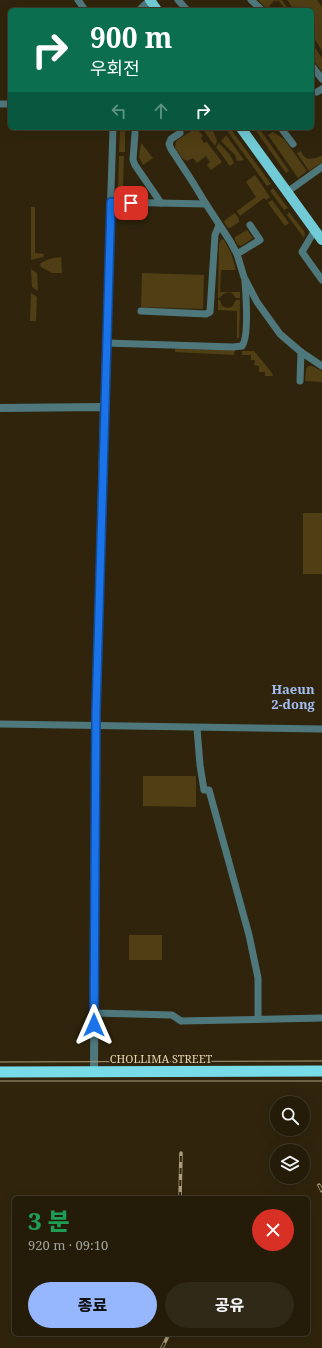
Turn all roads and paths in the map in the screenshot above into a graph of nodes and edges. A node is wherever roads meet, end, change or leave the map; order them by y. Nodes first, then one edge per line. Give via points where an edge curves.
1 (150, 0) edge
2 (178, 0) edge
3 (251, 0) edge
4 (141, 8) edge
5 (185, 8) edge
6 (260, 8) edge
7 (314, 69) edge
8 (322, 79) edge
9 (112, 130) edge
10 (180, 130) edge
11 (242, 130) edge
12 (282, 130) edge
13 (135, 133) dead end
14 (293, 144) dead end
15 (322, 167) edge
16 (287, 192) junction
17 (111, 202) junction
18 (161, 203) junction
19 (206, 204) junction
20 (219, 225) junction
21 (250, 225) dead end
22 (315, 230) junction
23 (322, 240) edge
24 (237, 254) junction
25 (244, 277) junction
26 (322, 280) edge
27 (141, 311) dead end
28 (106, 342) junction
29 (301, 352) junction
30 (322, 366) edge
31 (300, 381) dead end
32 (104, 407) junction
33 (0, 408) edge
34 (0, 724) edge
35 (96, 726) junction
36 (197, 728) junction
37 (322, 729) edge
38 (94, 1013) junction
39 (322, 1018) edge
40 (258, 1019) junction
41 (322, 1071) edge
42 (0, 1072) edge
43 (94, 1072) junction

1 - 4 street
2 - 5 street
3 - 6 street
7 - 8 street
9 - 17 street
10 - 19 street via 180,133 171,139 171,150
11 - 16 main road
12 - 14 street
13 - 18 street via 133,160
15 - 16 street
16 - 22 main road
17 - 18 street
17 - 28 street
18 - 19 street
19 - 20 street
20 - 24 street
20 - 27 street via 215,236 210,312 206,314
21 - 24 street via 260,240
22 - 23 main road
22 - 26 street via 302,252
24 - 25 street
25 - 28 street via 246,333 242,346
25 - 29 street via 257,302 280,334
28 - 32 street
29 - 30 street
29 - 31 street
32 - 33 street
32 - 35 street
34 - 35 street
35 - 36 street
35 - 38 street
36 - 37 street
36 - 40 street via 204,790 210,790 249,935 258,978
38 - 40 street via 172,1015 181,1021
38 - 43 street
39 - 40 street
41 - 43 highway, CHOLLIMA STREET
42 - 43 highway, CHOLLIMA STREET

